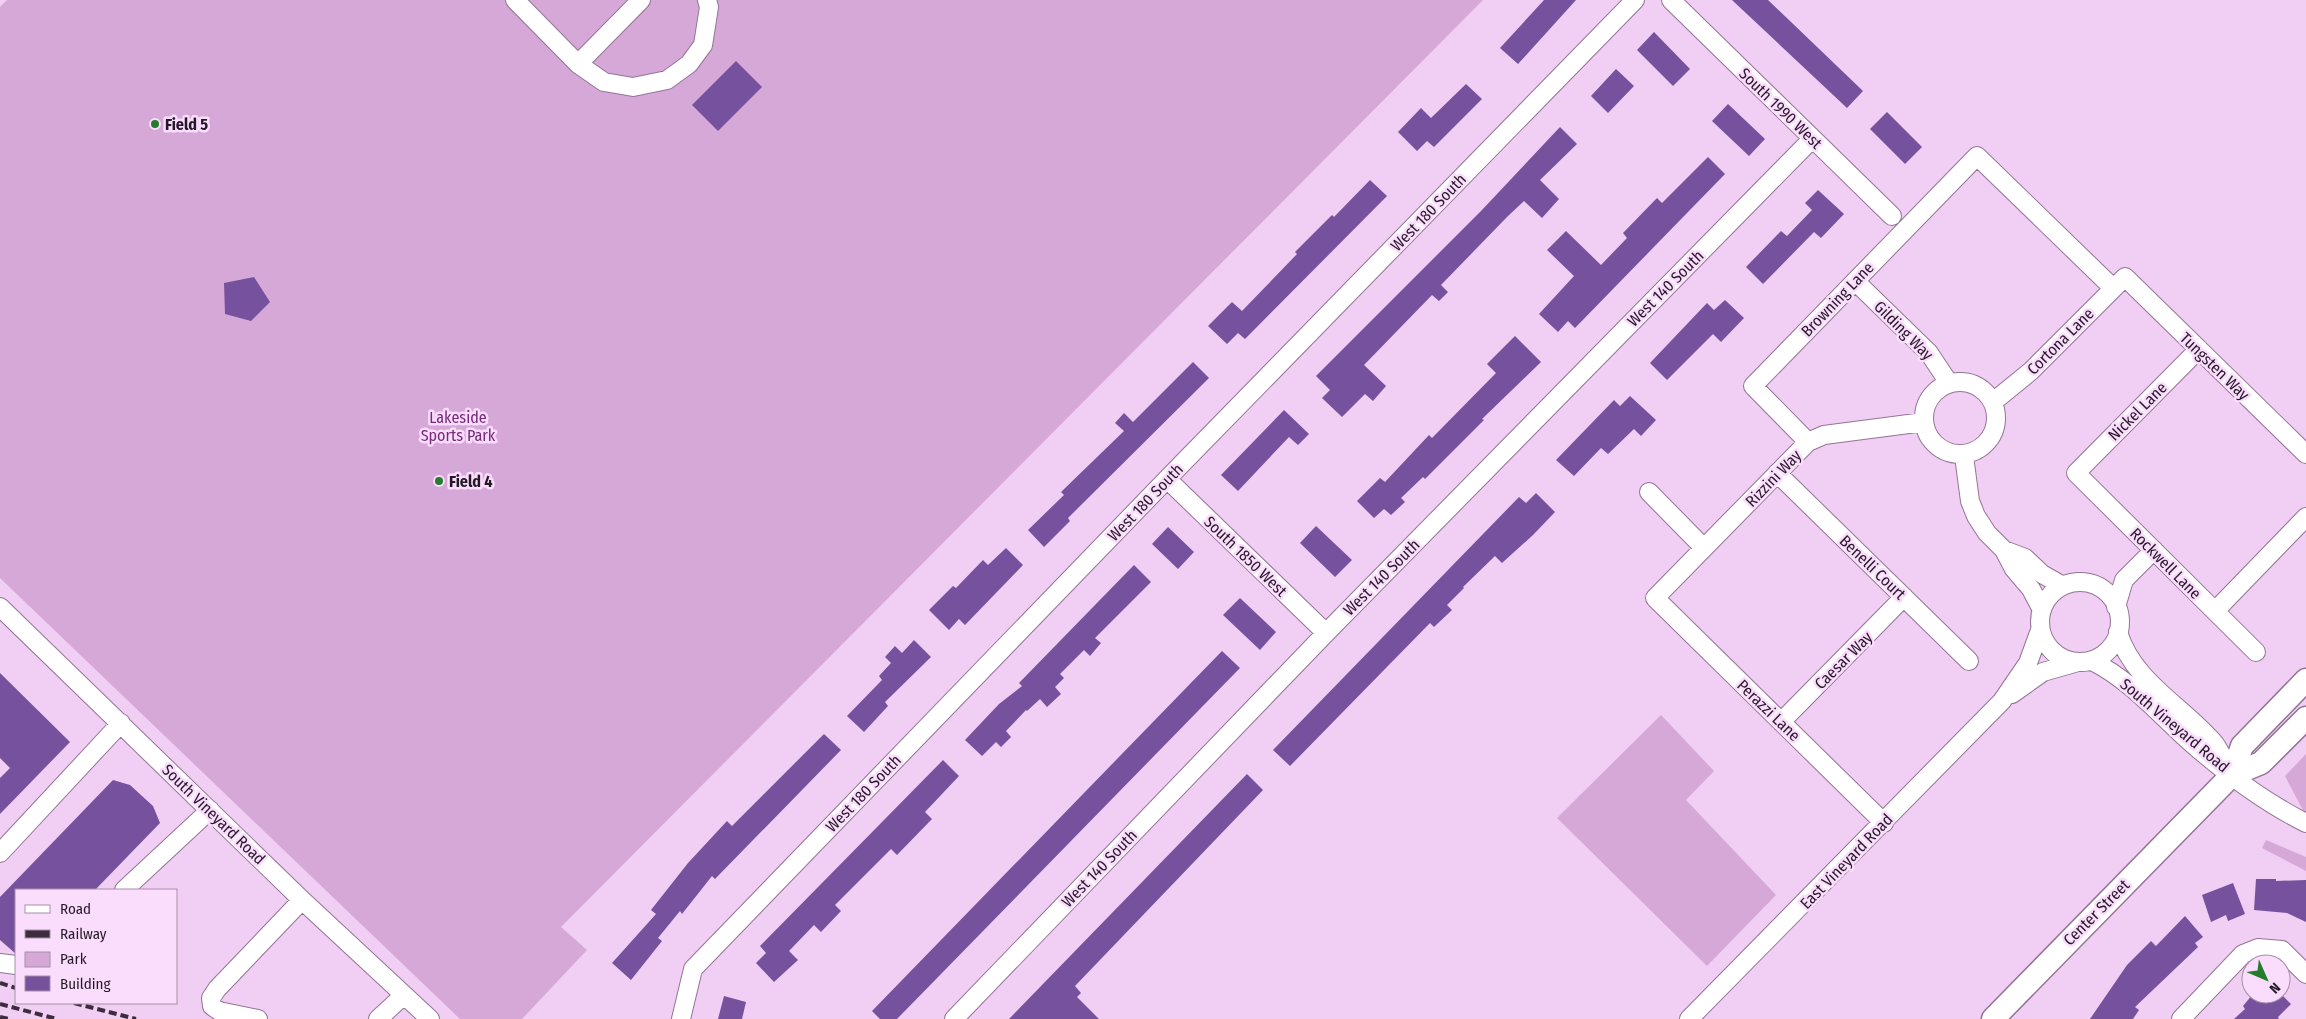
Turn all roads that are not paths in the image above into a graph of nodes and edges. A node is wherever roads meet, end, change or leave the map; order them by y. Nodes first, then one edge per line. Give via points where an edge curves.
1 (515, 0) edge
2 (641, 0) edge
3 (707, 0) edge
4 (1635, 0) edge
5 (1671, 0) edge
6 (578, 64) junction
7 (1812, 139) junction
8 (1977, 156) joint
9 (1892, 216) dead end
10 (1855, 281) junction
11 (2119, 282) junction
12 (2199, 349) junction
13 (1949, 383) junction
14 (1992, 402) junction
15 (1924, 422) junction
16 (1808, 442) junction
17 (2306, 454) edge
18 (1964, 456) junction
19 (1778, 473) junction
20 (2076, 473) joint
21 (1166, 479) junction
22 (1649, 492) dead end
23 (2306, 517) edge
24 (1704, 548) junction
25 (2004, 550) junction
26 (2154, 550) junction
27 (2124, 580) junction
28 (2063, 586) junction
29 (2099, 587) junction
30 (1904, 597) junction
31 (1655, 598) joint
32 (0, 607) edge
33 (2116, 607) junction
34 (2042, 610) junction
35 (2214, 611) junction
36 (2040, 630) junction
37 (2118, 632) junction
38 (1326, 633) junction
39 (2256, 652) dead end
40 (1969, 661) dead end
41 (2085, 661) junction
42 (2306, 680) edge
43 (2002, 701) junction
44 (2306, 718) edge
45 (1781, 722) junction
46 (121, 723) junction
47 (2232, 775) junction
48 (210, 810) junction
49 (1884, 822) junction
50 (2306, 823) edge
51 (0, 853) edge
52 (125, 889) edge
53 (302, 900) junction
54 (0, 963) edge
55 (15, 965) edge
56 (2306, 974) edge
57 (404, 995) junction
58 (258, 1019) edge
59 (378, 1019) edge
60 (430, 1019) edge
61 (681, 1019) edge
62 (954, 1019) edge
63 (1690, 1019) edge
64 (1993, 1019) edge
65 (2181, 1019) edge

1 - 6 street
2 - 6 street
3 - 6 street via 703,45 689,64 668,80 633,87 604,82
4 - 21 street, West 180 South
5 - 7 street, South 1990 West
7 - 9 street, South 1990 West
7 - 38 street, West 140 South
8 - 10 street, Browning Lane
8 - 11 street, Tungsten Way
10 - 13 street, Gilding Way via 1929,353
10 - 16 street, Browning Lane via 1752,386
11 - 12 street, Tungsten Way
11 - 14 street, Cortona Lane via 2030,371
12 - 17 street, Tungsten Way
12 - 20 street, Nickel Lane
13 - 14 street via 1970,383 1980,388
13 - 15 street via 1931,395
14 - 18 street via 1996,415 1992,436 1984,445
15 - 16 street, Rizzini Way via 1824,435
15 - 18 street via 1935,445
16 - 19 street, Rizzini Way
18 - 25 street via 1970,501 1976,516
19 - 24 street, Rizzini Way
19 - 30 street, Benelli Court
20 - 26 street, Rockwell Lane
21 - 38 street, South 1850 West
21 - 61 street, West 180 South via 692,969
22 - 24 street
23 - 35 street
24 - 31 street, Rizzini Way
25 - 28 street via 2025,558 2042,574
25 - 34 street
26 - 27 street
26 - 35 street, Rockwell Lane
27 - 29 street
27 - 33 street
28 - 29 street via 2088,583
28 - 34 street via 2052,593
29 - 33 street via 2110,596
30 - 40 street, Benelli Court
30 - 45 street, Caesar Way
31 - 45 street, Perazzi Lane
32 - 46 street, South Vineyard Road
33 - 37 street
34 - 36 street
35 - 39 street, Rockwell Lane
36 - 41 street via 2054,653 2065,660
36 - 43 street, East Vineyard Road via 2028,663
37 - 41 street via 2104,654
37 - 47 street, South Vineyard Road via 2124,650 2150,683 2215,745
38 - 62 street, West 140 South
41 - 43 street, East Vineyard Road via 2043,672
41 - 47 street, South Vineyard Road via 2108,669
42 - 47 main road via 2242,746
43 - 49 street, East Vineyard Road
44 - 47 main road via 2261,763
45 - 49 street, Perazzi Lane
46 - 48 street, South Vineyard Road
46 - 51 street
47 - 50 street via 2275,808
47 - 64 main road, Center Street
48 - 52 street
48 - 53 street, South Vineyard Road
49 - 63 street, East Vineyard Road
53 - 57 street, South Vineyard Road
53 - 58 street via 211,998 212,1006 219,1011
54 - 55 street
56 - 65 street via 2282,950 2258,948 2243,954
57 - 59 street
57 - 60 street, South Vineyard Road

